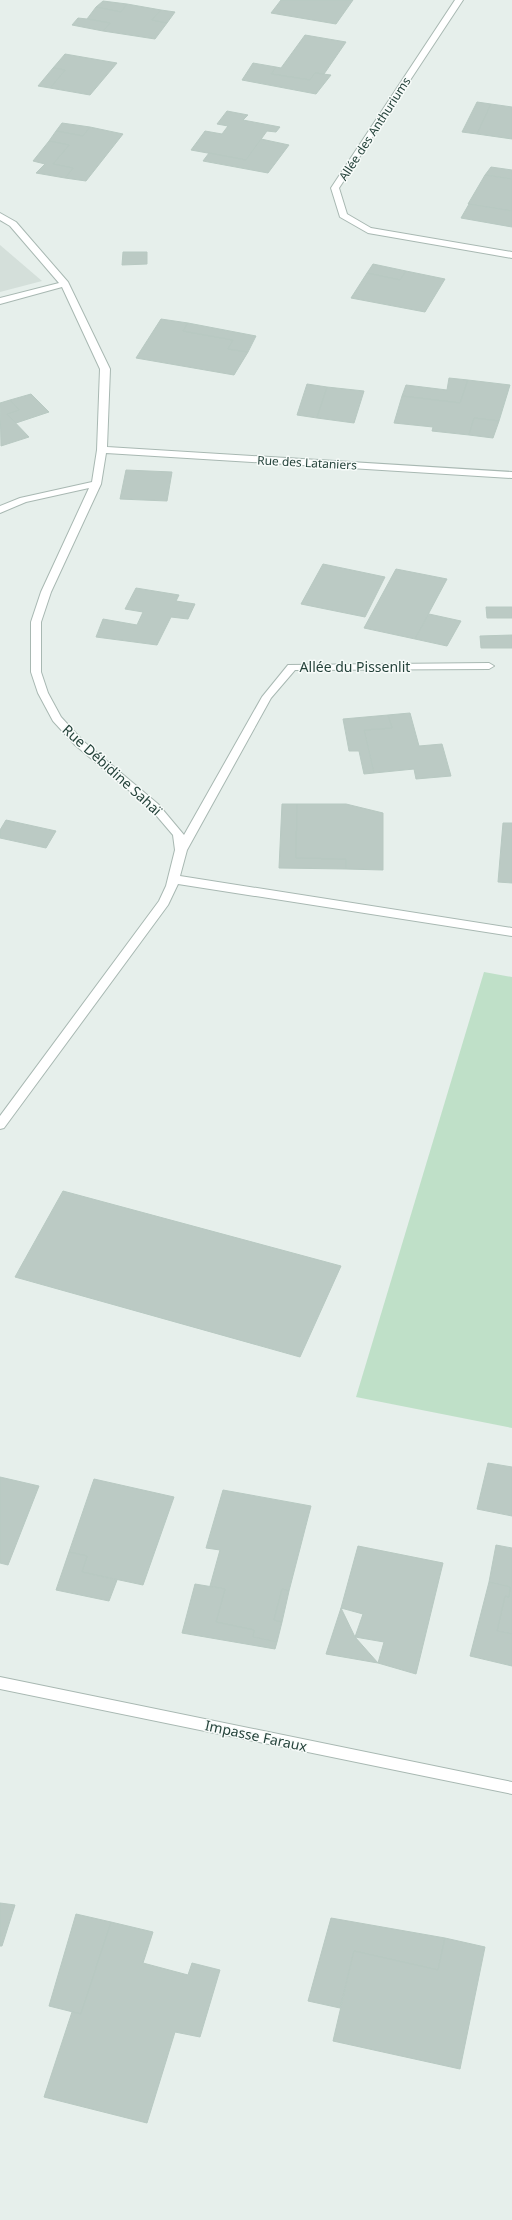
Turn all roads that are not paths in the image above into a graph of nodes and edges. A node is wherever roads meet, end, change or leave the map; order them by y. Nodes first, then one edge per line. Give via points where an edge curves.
1 (459, 0) edge
2 (0, 216) edge
3 (512, 255) edge
4 (65, 284) junction
5 (0, 301) edge
6 (102, 450) junction
7 (512, 475) edge
8 (96, 484) junction
9 (0, 510) edge
10 (489, 666) dead end
11 (181, 850) junction
12 (174, 879) junction
13 (512, 932) edge
14 (0, 1125) edge
15 (0, 1683) edge
16 (512, 1788) edge

1 - 3 street, Allée des Anthuriums via 335,188 343,215 368,230
2 - 4 street, Rue Débidine Sahaï via 13,224
4 - 5 street
4 - 6 street, Rue Débidine Sahaï via 105,369
6 - 7 street, Rue des Lataniers
6 - 8 street, Rue Débidine Sahaï
8 - 9 street via 23,500
8 - 11 street, Rue Débidine Sahaï via 46,592 36,622 36,672 43,693 57,719 79,744 167,820 178,834
10 - 11 street, Allée du Pissenlit via 292,667 267,697
11 - 12 street, Rue Débidine Sahaï
12 - 13 street
12 - 14 street, Rue Débidine Sahaï via 164,902
15 - 16 street, Impasse Faraux

